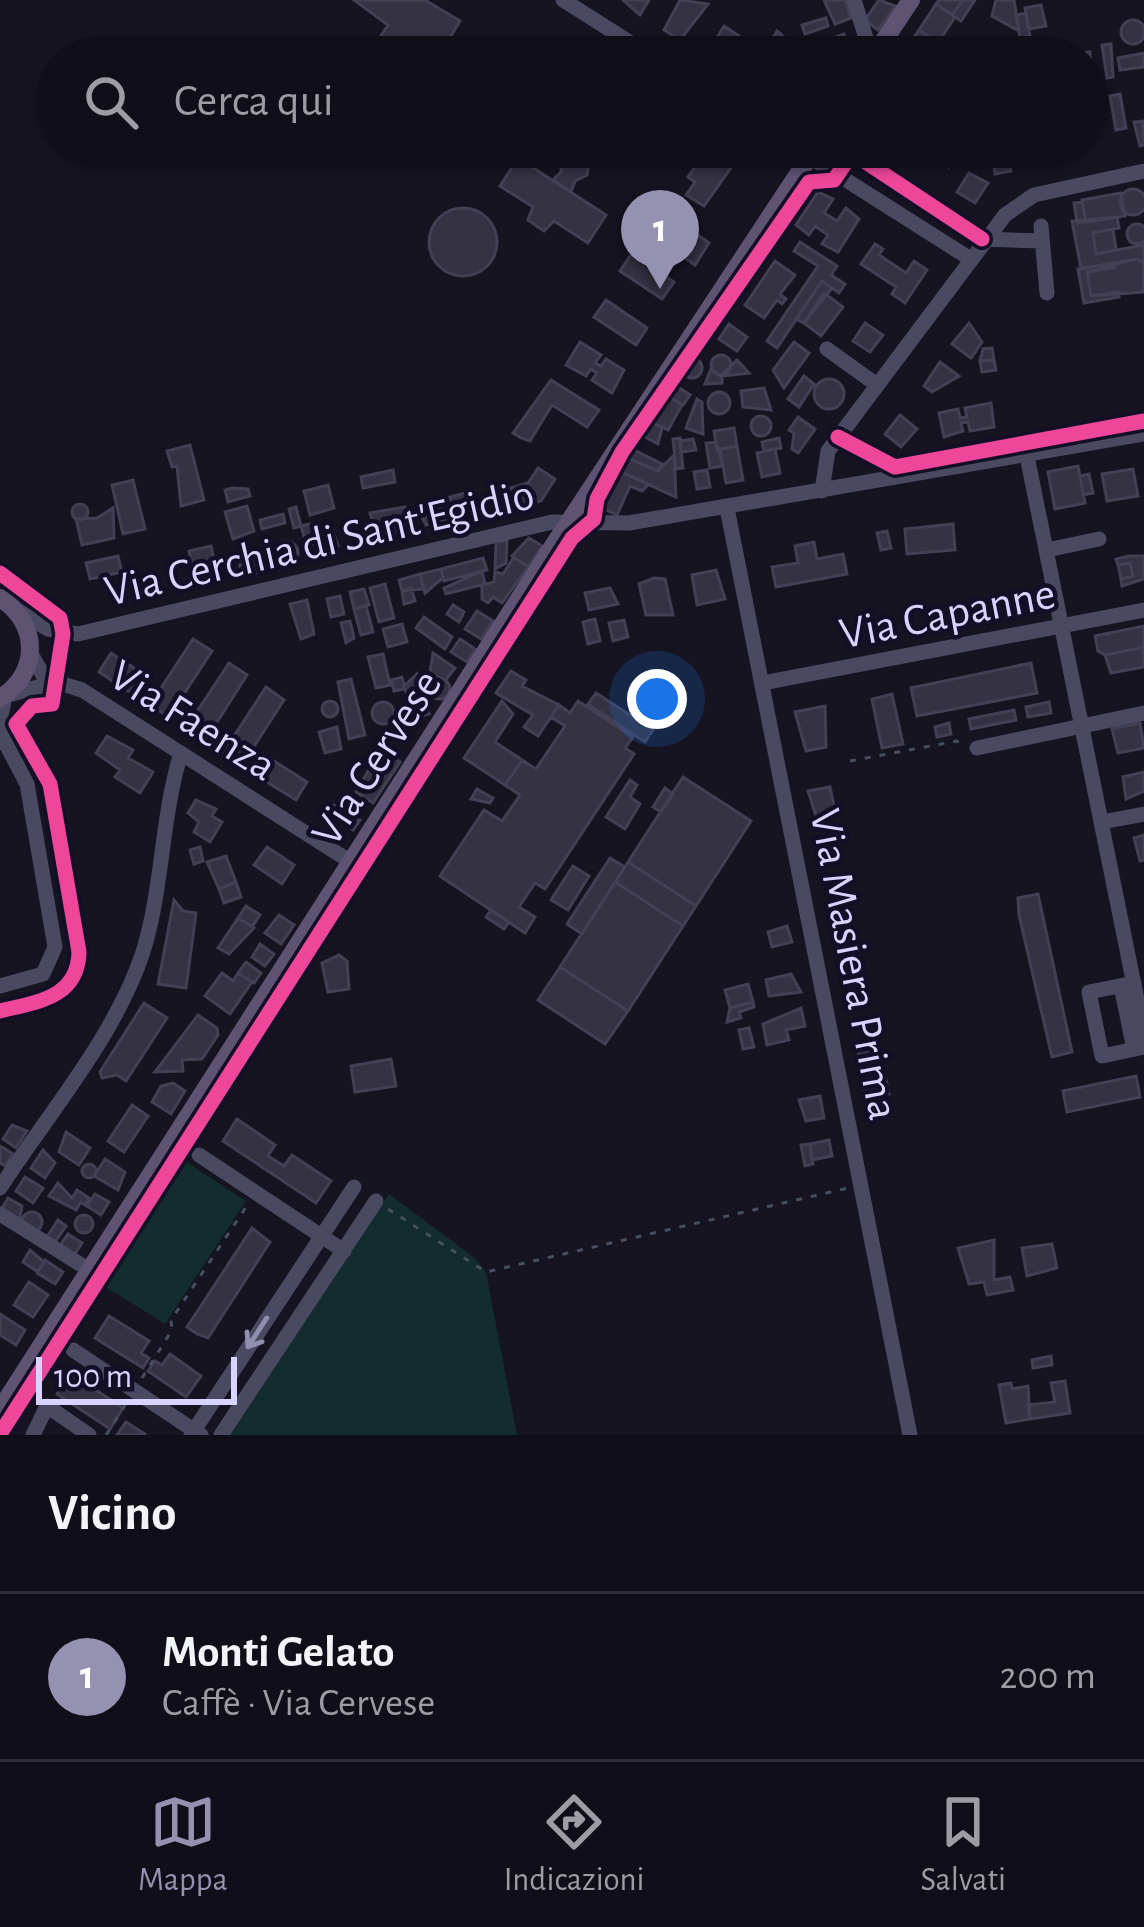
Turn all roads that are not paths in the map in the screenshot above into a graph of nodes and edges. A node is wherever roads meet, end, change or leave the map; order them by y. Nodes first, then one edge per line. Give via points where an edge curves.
1 (563, 0) edge
2 (854, 0) edge
3 (911, 0) edge
4 (620, 36) edge
5 (866, 36) edge
6 (887, 36) edge
7 (796, 168) edge
8 (834, 168) edge
9 (1144, 171) edge
10 (982, 239) junction
11 (970, 258) junction
12 (1047, 292) dead end
13 (827, 349) dead end
14 (877, 385) junction
15 (1144, 434) edge
16 (1027, 456) junction
17 (821, 491) junction
18 (727, 508) junction
19 (572, 519) junction
20 (1099, 539) dead end
21 (1047, 550) junction
22 (7, 603) edge
23 (1144, 610) edge
24 (1063, 626) junction
25 (31, 654) junction
26 (56, 682) junction
27 (764, 683) junction
28 (2, 697) edge
29 (1144, 713) edge
30 (1084, 726) junction
31 (3, 743) edge
32 (976, 748) road end
33 (181, 753) junction
34 (1144, 814) edge
35 (1102, 822) junction
36 (351, 862) junction
37 (1144, 933) edge
38 (1125, 937) junction
39 (1128, 984) junction
40 (0, 986) edge
41 (1144, 1034) edge
42 (1139, 1048) edge
43 (199, 1156) dead end
44 (354, 1187) dead end
45 (0, 1188) edge
46 (376, 1201) road end
47 (0, 1214) edge
48 (321, 1236) junction
49 (344, 1251) junction
50 (91, 1271) junction
51 (74, 1350) dead end
52 (0, 1410) edge
53 (195, 1433) edge
54 (33, 1435) edge
55 (89, 1435) edge
56 (221, 1435) edge
57 (910, 1435) edge

1 - 4 street
2 - 5 street
3 - 6 main road
7 - 19 main road, Via Cervese
8 - 11 street
9 - 10 street via 1034,195
10 - 11 street
10 - 12 street via 1042,234
11 - 14 street
13 - 14 street
14 - 17 street via 828,451
15 - 16 street, Via Cerchia di Sant'Egidio
16 - 17 street, Via Cerchia di Sant'Egidio
16 - 21 street
17 - 18 street, Via Cerchia di Sant'Egidio
18 - 19 street, Via Cerchia di Sant'Egidio via 629,523
18 - 27 street, Via Masiera Prima
19 - 22 street, Via Cerchia di Sant'Egidio via 78,634 48,629
19 - 36 main road, Via Cervese
20 - 21 street
21 - 24 street
22 - 25 main road via 30,635
23 - 24 street, Via Capanne
24 - 27 street, Via Capanne
24 - 30 street
25 - 26 street
25 - 28 main road via 20,682
26 - 28 street
26 - 33 street, Via Faenza
27 - 57 street, Via Masiera Prima
28 - 31 street
29 - 30 street
30 - 32 street
30 - 35 street
31 - 40 street via 27,784 55,947 44,974
33 - 36 street, Via Faenza
33 - 45 street via 143,952 111,1019
34 - 35 street
35 - 38 street
36 - 50 main road, Via Cervese
37 - 38 street
38 - 39 street
39 - 41 street
39 - 42 street
39 - 42 street via 1089,992 1102,1056
43 - 48 street
44 - 48 street
46 - 49 street
47 - 50 street
48 - 49 street
48 -> 53 street
49 - 56 street
50 - 52 main road, Via Cervese
51 - 53 street
54 - 55 street via 47,1406

